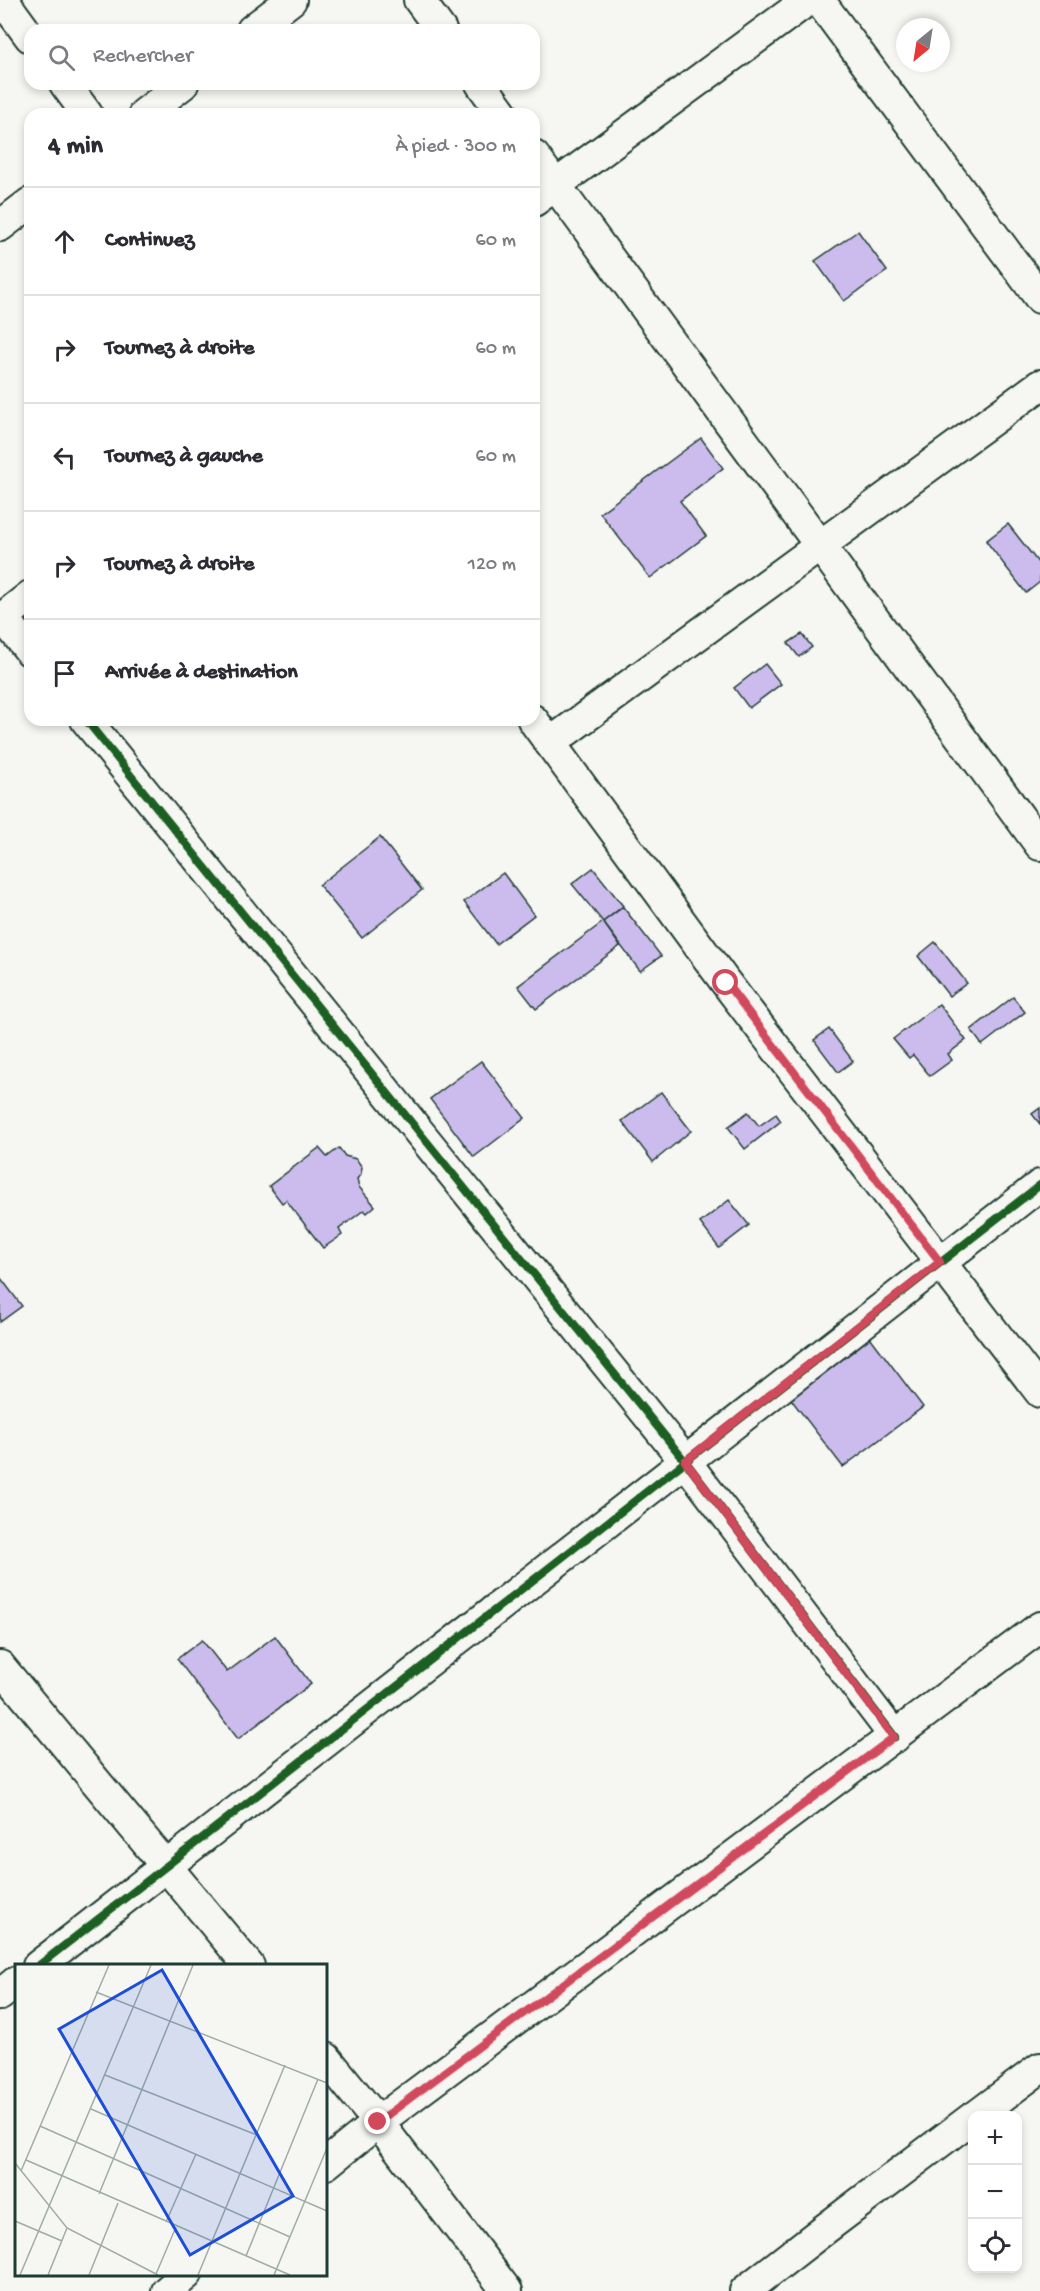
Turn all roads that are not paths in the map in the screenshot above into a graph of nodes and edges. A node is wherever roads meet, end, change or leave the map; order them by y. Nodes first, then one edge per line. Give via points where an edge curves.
1 (3, 0) edge
2 (291, 0) edge
3 (419, 0) edge
4 (808, 0) edge
5 (819, 0) edge
6 (260, 24) edge
7 (437, 24) edge
8 (24, 29) edge
9 (69, 90) edge
10 (175, 90) edge
11 (485, 90) edge
12 (82, 108) edge
13 (152, 108) edge
14 (499, 108) edge
15 (540, 178) edge
16 (544, 193) edge
17 (24, 208) edge
18 (0, 226) edge
19 (1031, 267) edge
20 (1040, 298) edge
21 (1040, 385) edge
22 (820, 545) junction
23 (24, 601) edge
24 (2, 618) edge
25 (24, 644) edge
26 (91, 726) edge
27 (541, 732) edge
28 (1040, 845) edge
29 (1040, 1185) edge
30 (940, 1262) junction
31 (1040, 1392) edge
32 (685, 1461) junction
33 (1040, 1627) edge
34 (0, 1666) edge
35 (894, 1737) junction
36 (166, 1865) junction
37 (39, 1964) edge
38 (248, 1964) edge
39 (15, 1983) edge
40 (0, 1995) edge
41 (327, 2059) edge
42 (1040, 2068) edge
43 (981, 2111) edge
44 (968, 2121) edge
45 (378, 2122) junction
46 (327, 2163) edge
47 (185, 2276) edge
48 (167, 2291) edge
49 (507, 2291) edge
50 (745, 2291) edge

1 - 8 street
2 - 6 street
3 - 7 street
4 - 16 street
5 - 19 street
9 - 12 street
10 - 13 street
11 - 14 street
15 - 16 street
16 - 22 street
17 - 18 street
19 - 20 street
21 - 22 street
22 - 27 street
22 - 28 street
23 - 24 street
24 - 25 street
26 - 32 street
27 - 30 street via 726,983
29 - 30 street
30 - 31 street
30 - 32 street
32 - 35 street
32 - 36 street
33 - 35 street
34 - 36 street
35 - 45 street
36 - 37 street
36 - 38 street
39 - 40 street
41 - 45 street
42 - 43 street
44 - 50 street
45 - 46 street
45 - 49 street
47 - 48 street

